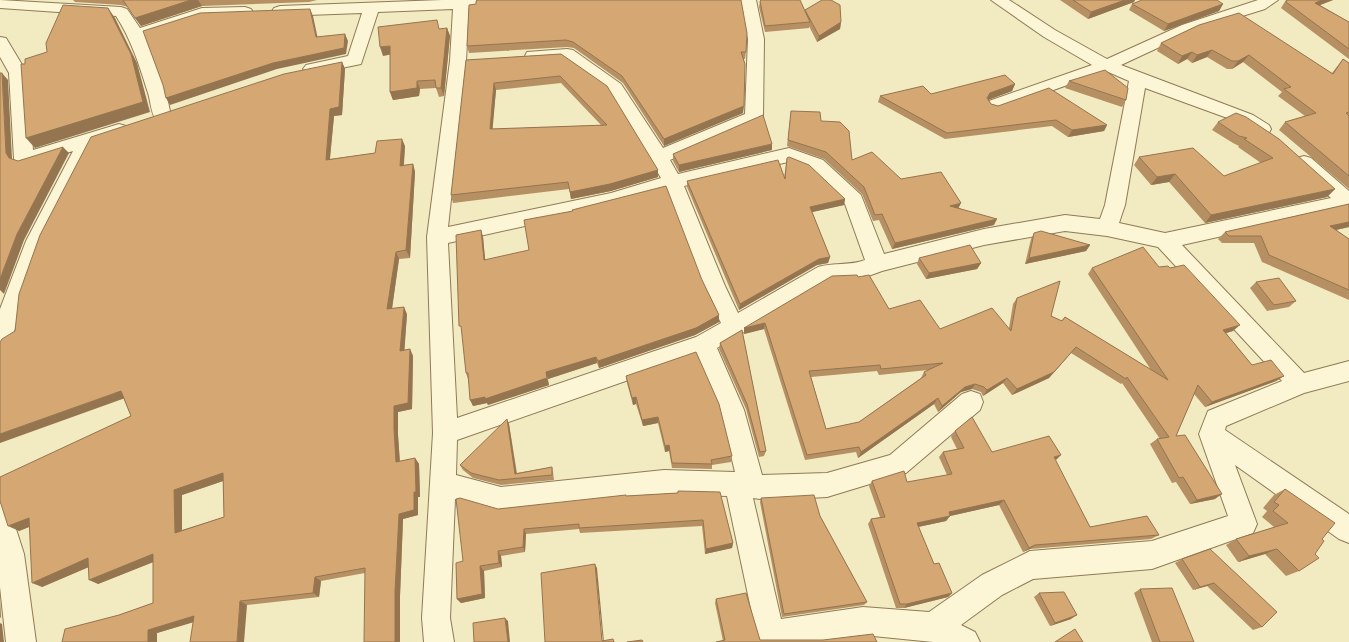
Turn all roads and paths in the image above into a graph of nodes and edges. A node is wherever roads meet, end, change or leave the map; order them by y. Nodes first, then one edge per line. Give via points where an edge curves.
1 (999, 0) edge
2 (466, 1) edge
3 (751, 1) edge
4 (5, 2) edge
5 (1260, 2) edge
6 (323, 5) edge
7 (204, 7) edge
8 (371, 8) junction
9 (136, 34) junction
10 (0, 42) edge
11 (518, 57) edge
12 (1108, 65) junction
13 (292, 73) edge
14 (1138, 79) junction
15 (995, 105) edge
16 (180, 110) edge
17 (162, 116) junction
18 (88, 140) junction
19 (1280, 141) edge
20 (1294, 153) edge
21 (659, 157) junction
22 (673, 182) junction
23 (1349, 201) edge
24 (1108, 228) junction
25 (437, 237) junction
26 (1165, 240) junction
27 (877, 264) junction
28 (733, 325) junction
29 (1, 331) edge
30 (704, 344) junction
31 (1349, 371) edge
32 (1300, 384) junction
33 (971, 402) dead end
34 (445, 433) junction
35 (1211, 434) junction
36 (442, 483) junction
37 (744, 485) junction
38 (0, 516) edge
39 (1349, 530) edge
40 (933, 627) junction
41 (772, 638) edge
42 (21, 642) edge
43 (439, 642) edge
44 (965, 642) edge

1 - 12 street via 1041,30
2 - 8 street
2 - 25 street via 468,61
3 - 21 street via 756,39 754,117
4 - 9 street via 121,12
5 - 12 street via 1188,28
6 - 7 street via 262,11
6 - 8 street
7 - 9 street
8 - 13 street via 355,60
9 - 17 street
10 - 18 street via 18,73 24,159
11 - 21 street via 567,54 615,88
12 - 14 street
12 - 15 street
14 - 19 street via 1247,119
14 - 24 street
16 - 17 street
17 - 18 street
18 - 29 street via 36,241
20 - 23 street
21 - 22 street
22 - 25 street via 611,200
22 - 27 street via 789,155 816,164 854,200
22 - 28 street
23 - 26 street
24 - 26 street
24 - 27 street via 1065,223 984,237
25 - 34 street
26 - 32 street
27 - 28 street via 860,271 826,273
28 - 30 street
30 - 34 street
30 - 37 street via 732,410
31 - 32 street
32 - 35 street via 1217,420
33 - 37 street via 897,465 827,485 769,488
34 - 36 street
35 - 39 street
35 - 40 street via 1244,524 1152,555 1030,565 992,585
36 - 37 street via 501,500 664,482
36 - 43 street via 436,618
37 - 41 street
38 - 42 street via 10,554
40 - 41 street via 863,621
40 - 44 street

